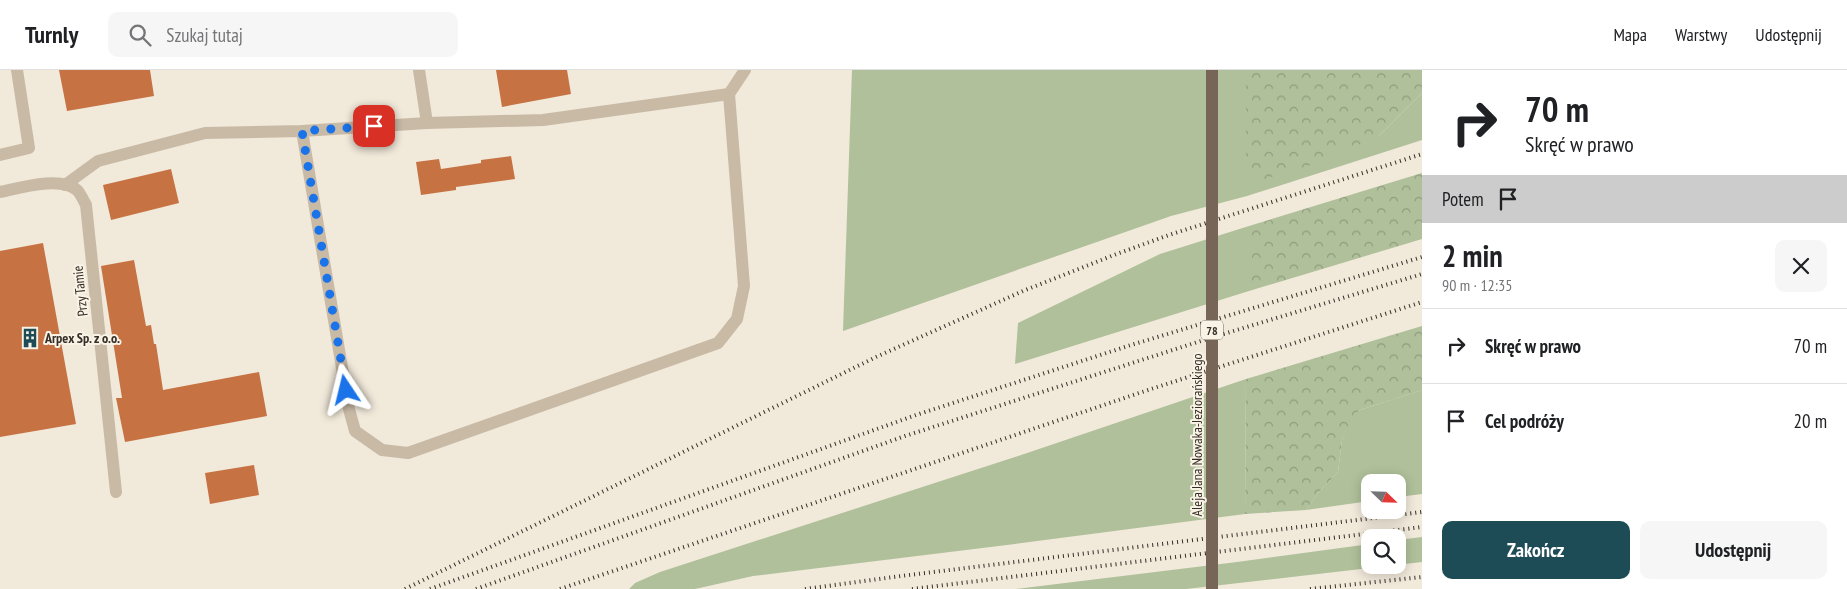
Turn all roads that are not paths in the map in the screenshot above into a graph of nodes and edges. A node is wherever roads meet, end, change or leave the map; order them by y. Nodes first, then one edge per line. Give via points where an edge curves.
1 (17, 70) edge
2 (419, 70) edge
3 (746, 70) edge
4 (1212, 70) edge
5 (729, 94) junction
6 (427, 123) junction
7 (302, 131) junction
8 (0, 155) edge
9 (65, 185) junction
10 (0, 192) edge
11 (116, 492) dead end
12 (1212, 589) edge

1 - 8 street via 29,148
2 - 6 street
3 - 5 street
4 - 12 main road, Aleja Jana Nowaka-Jeziorańskiego / 78, bridge
5 - 6 street via 543,120
5 - 7 street via 744,286 737,319 718,343 408,453 382,450 355,431
6 - 7 street
7 - 9 street via 205,133 98,161
9 - 10 street via 36,183
9 - 11 street, Przy Tamie via 77,190 86,205

